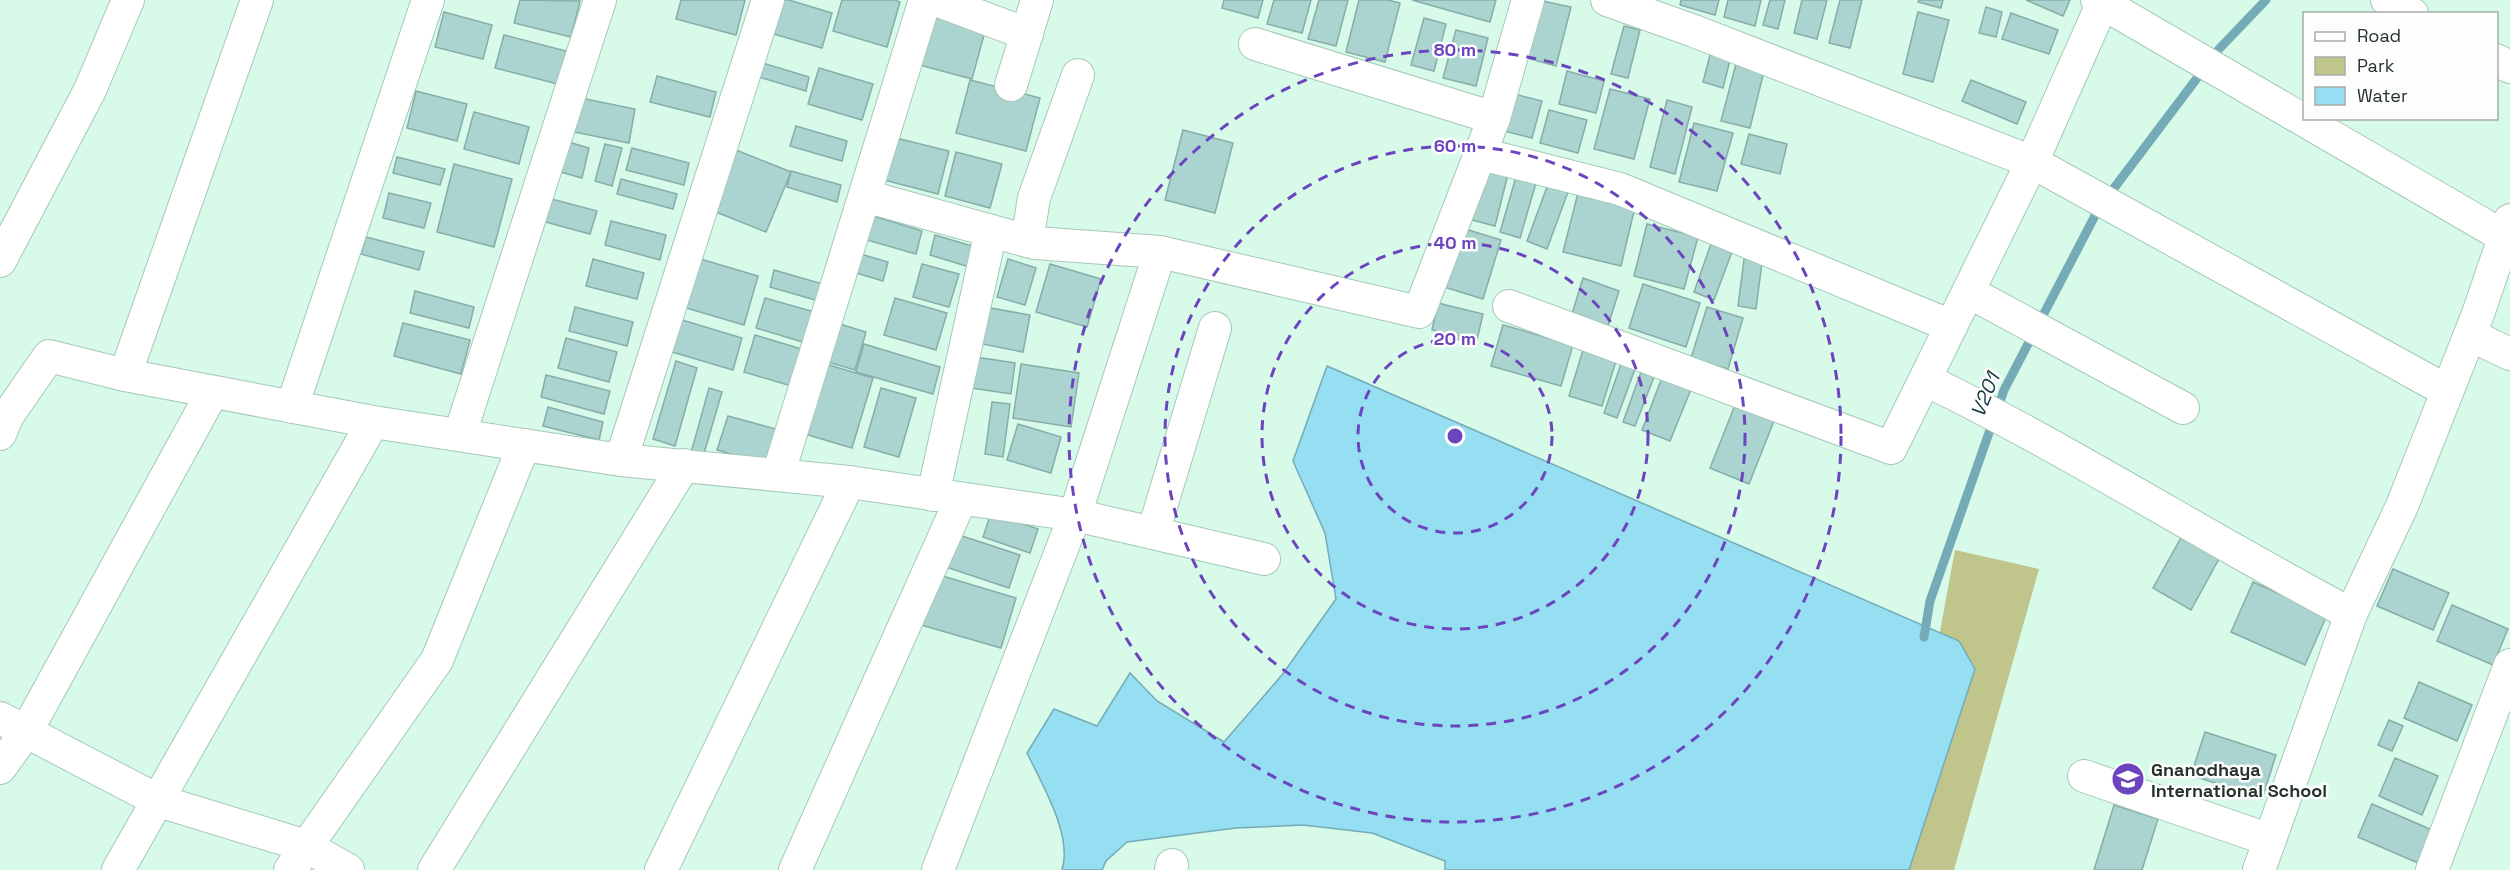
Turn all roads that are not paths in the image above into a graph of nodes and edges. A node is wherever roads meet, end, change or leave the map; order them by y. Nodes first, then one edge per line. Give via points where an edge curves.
1 (128, 0) edge
2 (257, 0) edge
3 (428, 0) edge
4 (600, 0) edge
5 (768, 0) edge
6 (925, 0) edge
7 (936, 0) edge
8 (1037, 0) edge
9 (1528, 0) edge
10 (1606, 0) edge
11 (2387, 0) edge
12 (2101, 1) edge
13 (2408, 12) edge
14 (1027, 34) junction
15 (1255, 44) dead end
16 (1078, 75) dead end
17 (1011, 85) dead end
18 (2303, 117) edge
19 (1494, 118) junction
20 (2309, 120) edge
21 (1481, 154) junction
22 (2032, 162) junction
23 (865, 196) junction
24 (2507, 228) edge
25 (991, 231) junction
26 (1027, 241) junction
27 (1160, 252) junction
28 (0, 261) edge
29 (1969, 291) junction
30 (1509, 306) dead end
31 (1951, 326) junction
32 (1215, 328) dead end
33 (2470, 335) junction
34 (2510, 354) edge
35 (125, 375) junction
36 (1926, 380) junction
37 (2447, 391) junction
38 (212, 393) junction
39 (292, 408) junction
40 (2183, 408) dead end
41 (373, 422) junction
42 (1, 431) edge
43 (460, 434) junction
44 (524, 445) junction
45 (621, 460) junction
46 (684, 465) junction
47 (778, 475) junction
48 (849, 482) junction
49 (947, 497) junction
50 (1075, 515) junction
51 (1153, 533) junction
52 (1264, 559) dead end
53 (2351, 614) junction
54 (2510, 665) edge
55 (13, 725) edge
56 (0, 768) edge
57 (2084, 776) dead end
58 (159, 801) junction
59 (2270, 840) junction
60 (298, 858) edge
61 (118, 870) edge
62 (348, 870) edge
63 (434, 870) edge
64 (662, 870) edge
65 (795, 870) edge
66 (938, 870) edge
67 (2259, 870) edge
68 (2432, 870) edge

1 - 28 street via 90,90
2 - 35 street
3 - 39 street
4 - 43 street
5 - 45 street
6 - 23 street
7 - 14 street
8 - 14 street
9 - 19 street
10 - 22 street
11 - 13 street
12 - 18 street
12 - 22 street
14 - 17 street
15 - 19 street
16 - 26 street via 1034,198
19 - 21 street
20 - 24 street
21 - 27 street via 1419,312
21 - 31 street via 1620,189
22 - 29 street
22 - 37 street
23 - 25 street
23 - 47 street
24 - 33 street
25 - 26 street
25 - 49 street
26 - 27 street
27 - 50 street
29 - 31 street
29 - 40 street
30 - 36 street via 1891,448
31 - 36 street
32 - 51 street
33 - 34 street
33 - 37 street
35 - 38 street
35 - 42 street via 49,356
36 - 53 street via 1995,413
37 - 53 street via 2402,506
38 - 39 street
38 - 55 street
39 - 41 street
41 - 43 street
41 - 58 street
43 - 44 street
44 - 45 street
44 - 60 street via 437,660
45 - 46 street
46 - 47 street
46 - 63 street
47 - 48 street
48 - 49 street
48 - 64 street
49 - 50 street
49 - 65 street
50 - 51 street
50 - 66 street
51 - 52 street
53 - 59 street
54 - 68 street
55 - 56 street
55 - 58 street
57 - 59 street
58 - 60 street
58 - 61 street
59 - 67 street
60 - 62 street

